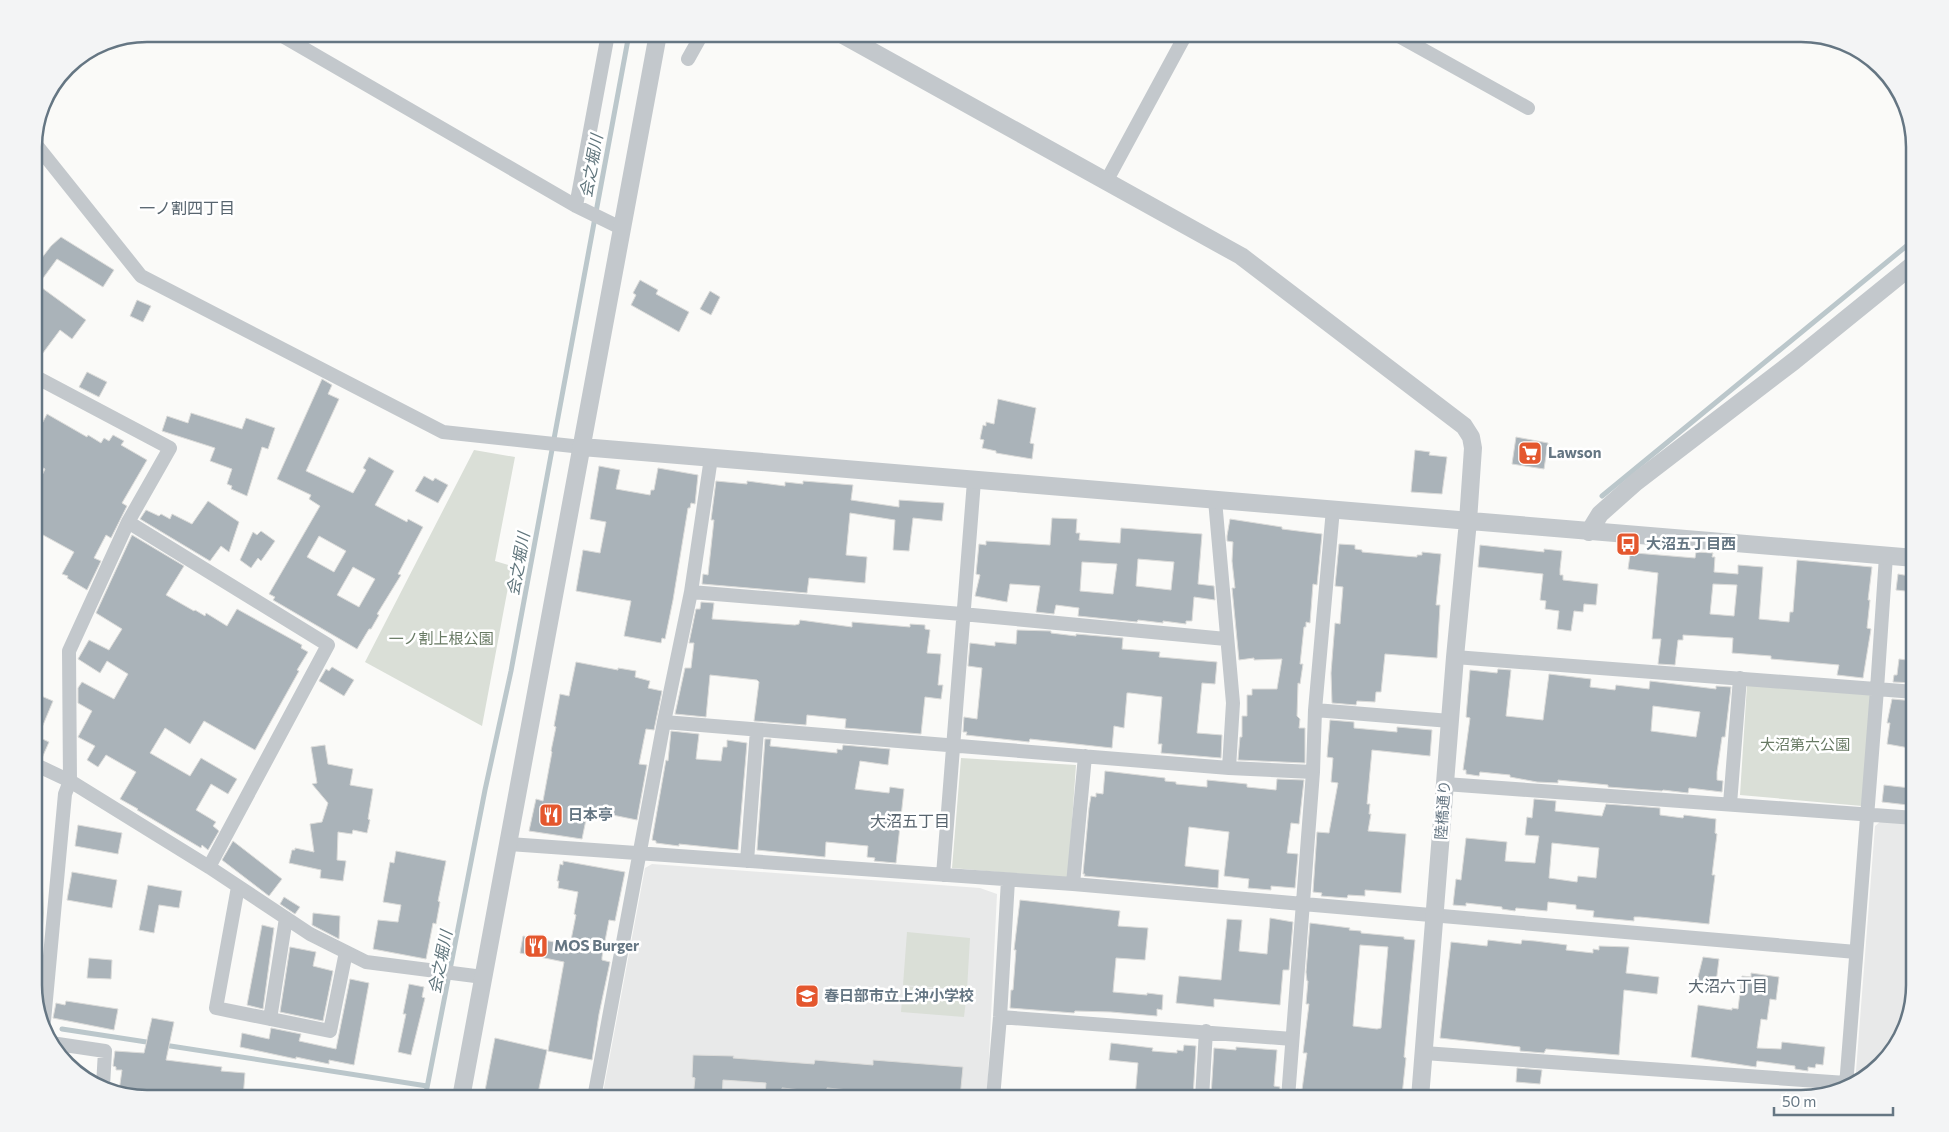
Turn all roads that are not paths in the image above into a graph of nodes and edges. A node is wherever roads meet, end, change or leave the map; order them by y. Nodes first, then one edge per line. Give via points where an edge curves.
1 (293, 42) edge
2 (607, 42) edge
3 (657, 42) edge
4 (698, 42) edge
5 (856, 42) edge
6 (1182, 42) edge
7 (1409, 42) edge
8 (688, 59) dead end
9 (1528, 108) dead end
10 (43, 153) edge
11 (1107, 180) junction
12 (576, 206) junction
13 (622, 228) junction
14 (1906, 270) edge
15 (43, 381) edge
16 (582, 447) junction
17 (711, 458) junction
18 (974, 481) junction
19 (1215, 500) junction
20 (1333, 509) junction
21 (1468, 521) junction
22 (128, 522) junction
23 (1589, 532) junction
24 (1886, 556) junction
25 (1906, 557) edge
26 (690, 592) junction
27 (962, 614) junction
28 (1226, 639) junction
29 (1455, 657) junction
30 (1740, 678) junction
31 (1878, 689) junction
32 (1906, 691) edge
33 (1316, 710) junction
34 (1450, 721) junction
35 (664, 722) junction
36 (757, 730) junction
37 (952, 746) junction
38 (1085, 756) junction
39 (43, 768) edge
40 (1229, 768) junction
41 (1313, 772) junction
42 (70, 781) junction
43 (1445, 784) junction
44 (1730, 804) junction
45 (1866, 814) junction
46 (1906, 817) edge
47 (509, 844) junction
48 (639, 853) junction
49 (748, 861) junction
50 (209, 867) junction
51 (943, 875) junction
52 (1008, 880) junction
53 (1073, 884) junction
54 (238, 887) junction
55 (1303, 905) junction
56 (1435, 916) junction
57 (286, 918) junction
58 (346, 952) junction
59 (1856, 952) junction
60 (475, 976) junction
61 (45, 1006) edge
62 (1000, 1017) junction
63 (270, 1019) junction
64 (1206, 1031) junction
65 (1292, 1039) junction
66 (61, 1045) edge
67 (1424, 1053) junction
68 (103, 1079) edge
69 (1846, 1079) edge
70 (1835, 1084) edge
71 (462, 1090) edge
72 (595, 1090) edge
73 (994, 1090) edge
74 (1202, 1090) edge
75 (1289, 1090) edge
76 (1421, 1090) edge

1 - 12 street
2 - 12 street
3 - 13 street
4 - 8 street
5 - 11 street, 陸橋通り
6 - 11 street
7 - 9 street
10 - 16 street via 141,276 443,432
11 - 21 street, 陸橋通り via 1241,256 1464,426 1472,448
12 - 13 street
13 - 16 street
14 - 23 street via 1636,482 1600,514
15 - 22 street via 170,448
16 - 17 street
16 - 47 street
17 - 18 street
17 - 26 street
18 - 19 street
18 - 27 street
19 - 20 street
19 - 28 street
20 - 21 street
20 - 33 street
21 - 23 street
21 - 29 street, 陸橋通り
22 - 42 street via 69,651
22 - 50 street via 328,645
23 - 24 street
24 - 25 street
24 - 31 street
26 - 27 street
26 - 35 street
27 - 28 street
27 - 37 street
28 - 40 street via 1234,703
29 - 30 street
29 - 34 street, 陸橋通り
30 - 31 street
30 - 44 street
31 - 32 street
31 - 45 street
33 - 34 street
33 - 41 street
34 - 43 street, 陸橋通り
35 - 36 street
35 - 48 street
36 - 37 street
36 - 49 street
37 - 38 street
37 - 51 street
38 - 40 street
38 - 53 street
39 - 42 street
40 - 41 street
41 - 55 street
42 - 50 street
42 - 61 street via 65,794
43 - 44 street
43 - 56 street, 陸橋通り
44 - 45 street
45 - 46 street
45 - 59 street
47 - 48 street
47 - 60 street
48 - 49 street
48 - 72 street
49 - 51 street
50 - 54 street
51 - 52 street
52 - 53 street
52 - 62 street
53 - 55 street
54 - 57 street
54 - 63 street via 216,1008
55 - 56 street
55 - 65 street
56 - 59 street
56 - 67 street, 陸橋通り
57 - 58 street
57 - 63 street
58 - 60 street via 366,962
58 - 63 street via 330,1031
59 - 69 street
60 - 71 street
62 - 64 street
62 - 73 street
64 - 65 street
64 - 74 street
65 - 75 street
66 - 68 street via 105,1051
67 - 70 street
67 - 76 street, 陸橋通り

